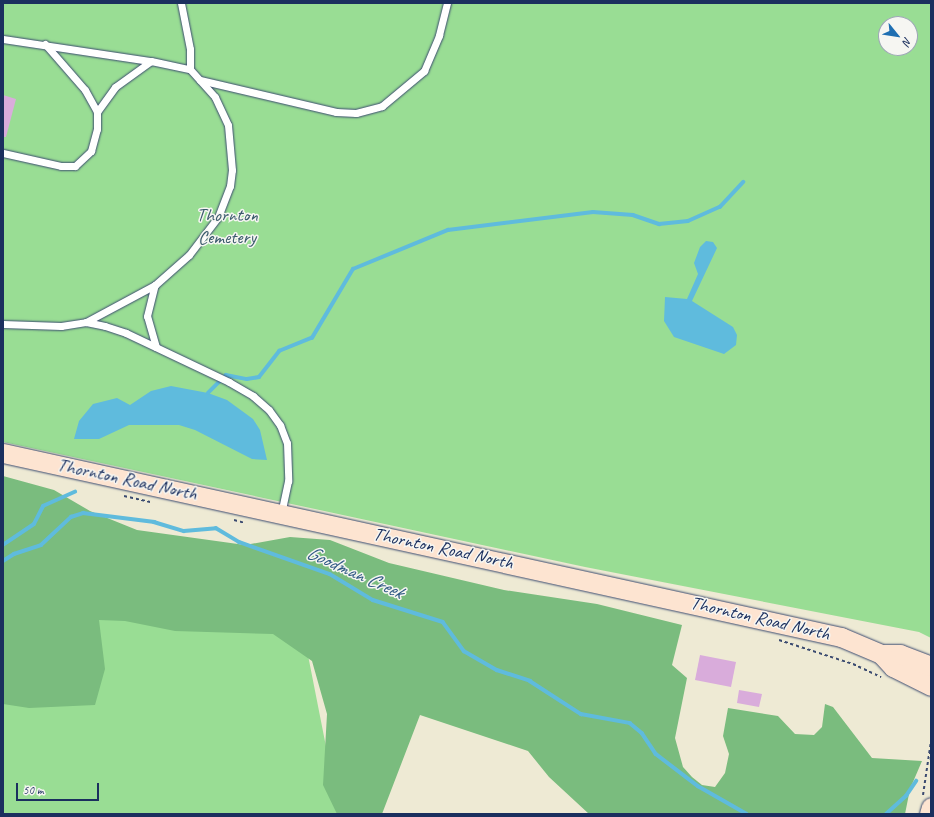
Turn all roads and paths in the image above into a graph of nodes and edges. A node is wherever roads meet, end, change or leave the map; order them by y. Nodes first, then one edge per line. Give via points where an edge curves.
1 (181, 3) edge
2 (447, 3) edge
3 (3, 39) edge
4 (45, 44) junction
5 (151, 61) junction
6 (190, 69) junction
7 (200, 80) junction
8 (97, 112) junction
9 (3, 153) edge
10 (155, 285) junction
11 (86, 322) junction
12 (3, 324) edge
13 (156, 347) junction
14 (3, 453) edge
15 (119, 495) dead end
16 (153, 502) dead end
17 (281, 514) junction
18 (231, 520) dead end
19 (252, 524) dead end
20 (772, 638) dead end
21 (881, 654) junction
22 (931, 666) edge
23 (884, 679) dead end
24 (931, 686) edge
25 (931, 741) edge
26 (928, 807) edge

1 - 6 lane via 190,49
2 - 7 lane via 439,35 424,71 382,106 356,113 336,112
3 - 4 lane
4 - 5 lane
4 - 8 lane via 85,90
5 - 6 lane
5 - 8 lane via 115,87
6 - 7 lane
7 - 10 lane via 215,98 228,126 232,154 230,186 218,217 205,236 189,255
8 - 9 lane via 97,129 91,151 75,166 61,166
10 - 11 lane
10 - 13 lane via 147,316
11 - 12 lane via 61,326
11 - 13 lane via 126,333
13 - 17 lane via 229,382 269,410 280,425 287,443 288,481
14 - 17 main road, Thornton Road North
15 - 16 path
17 - 21 main road, Thornton Road North via 760,618 841,638
18 - 19 path
20 - 23 path via 840,660
21 - 22 main road, Thornton Road North via 900,654
21 - 24 main road, Thornton Road North via 893,667
25 - 26 path

